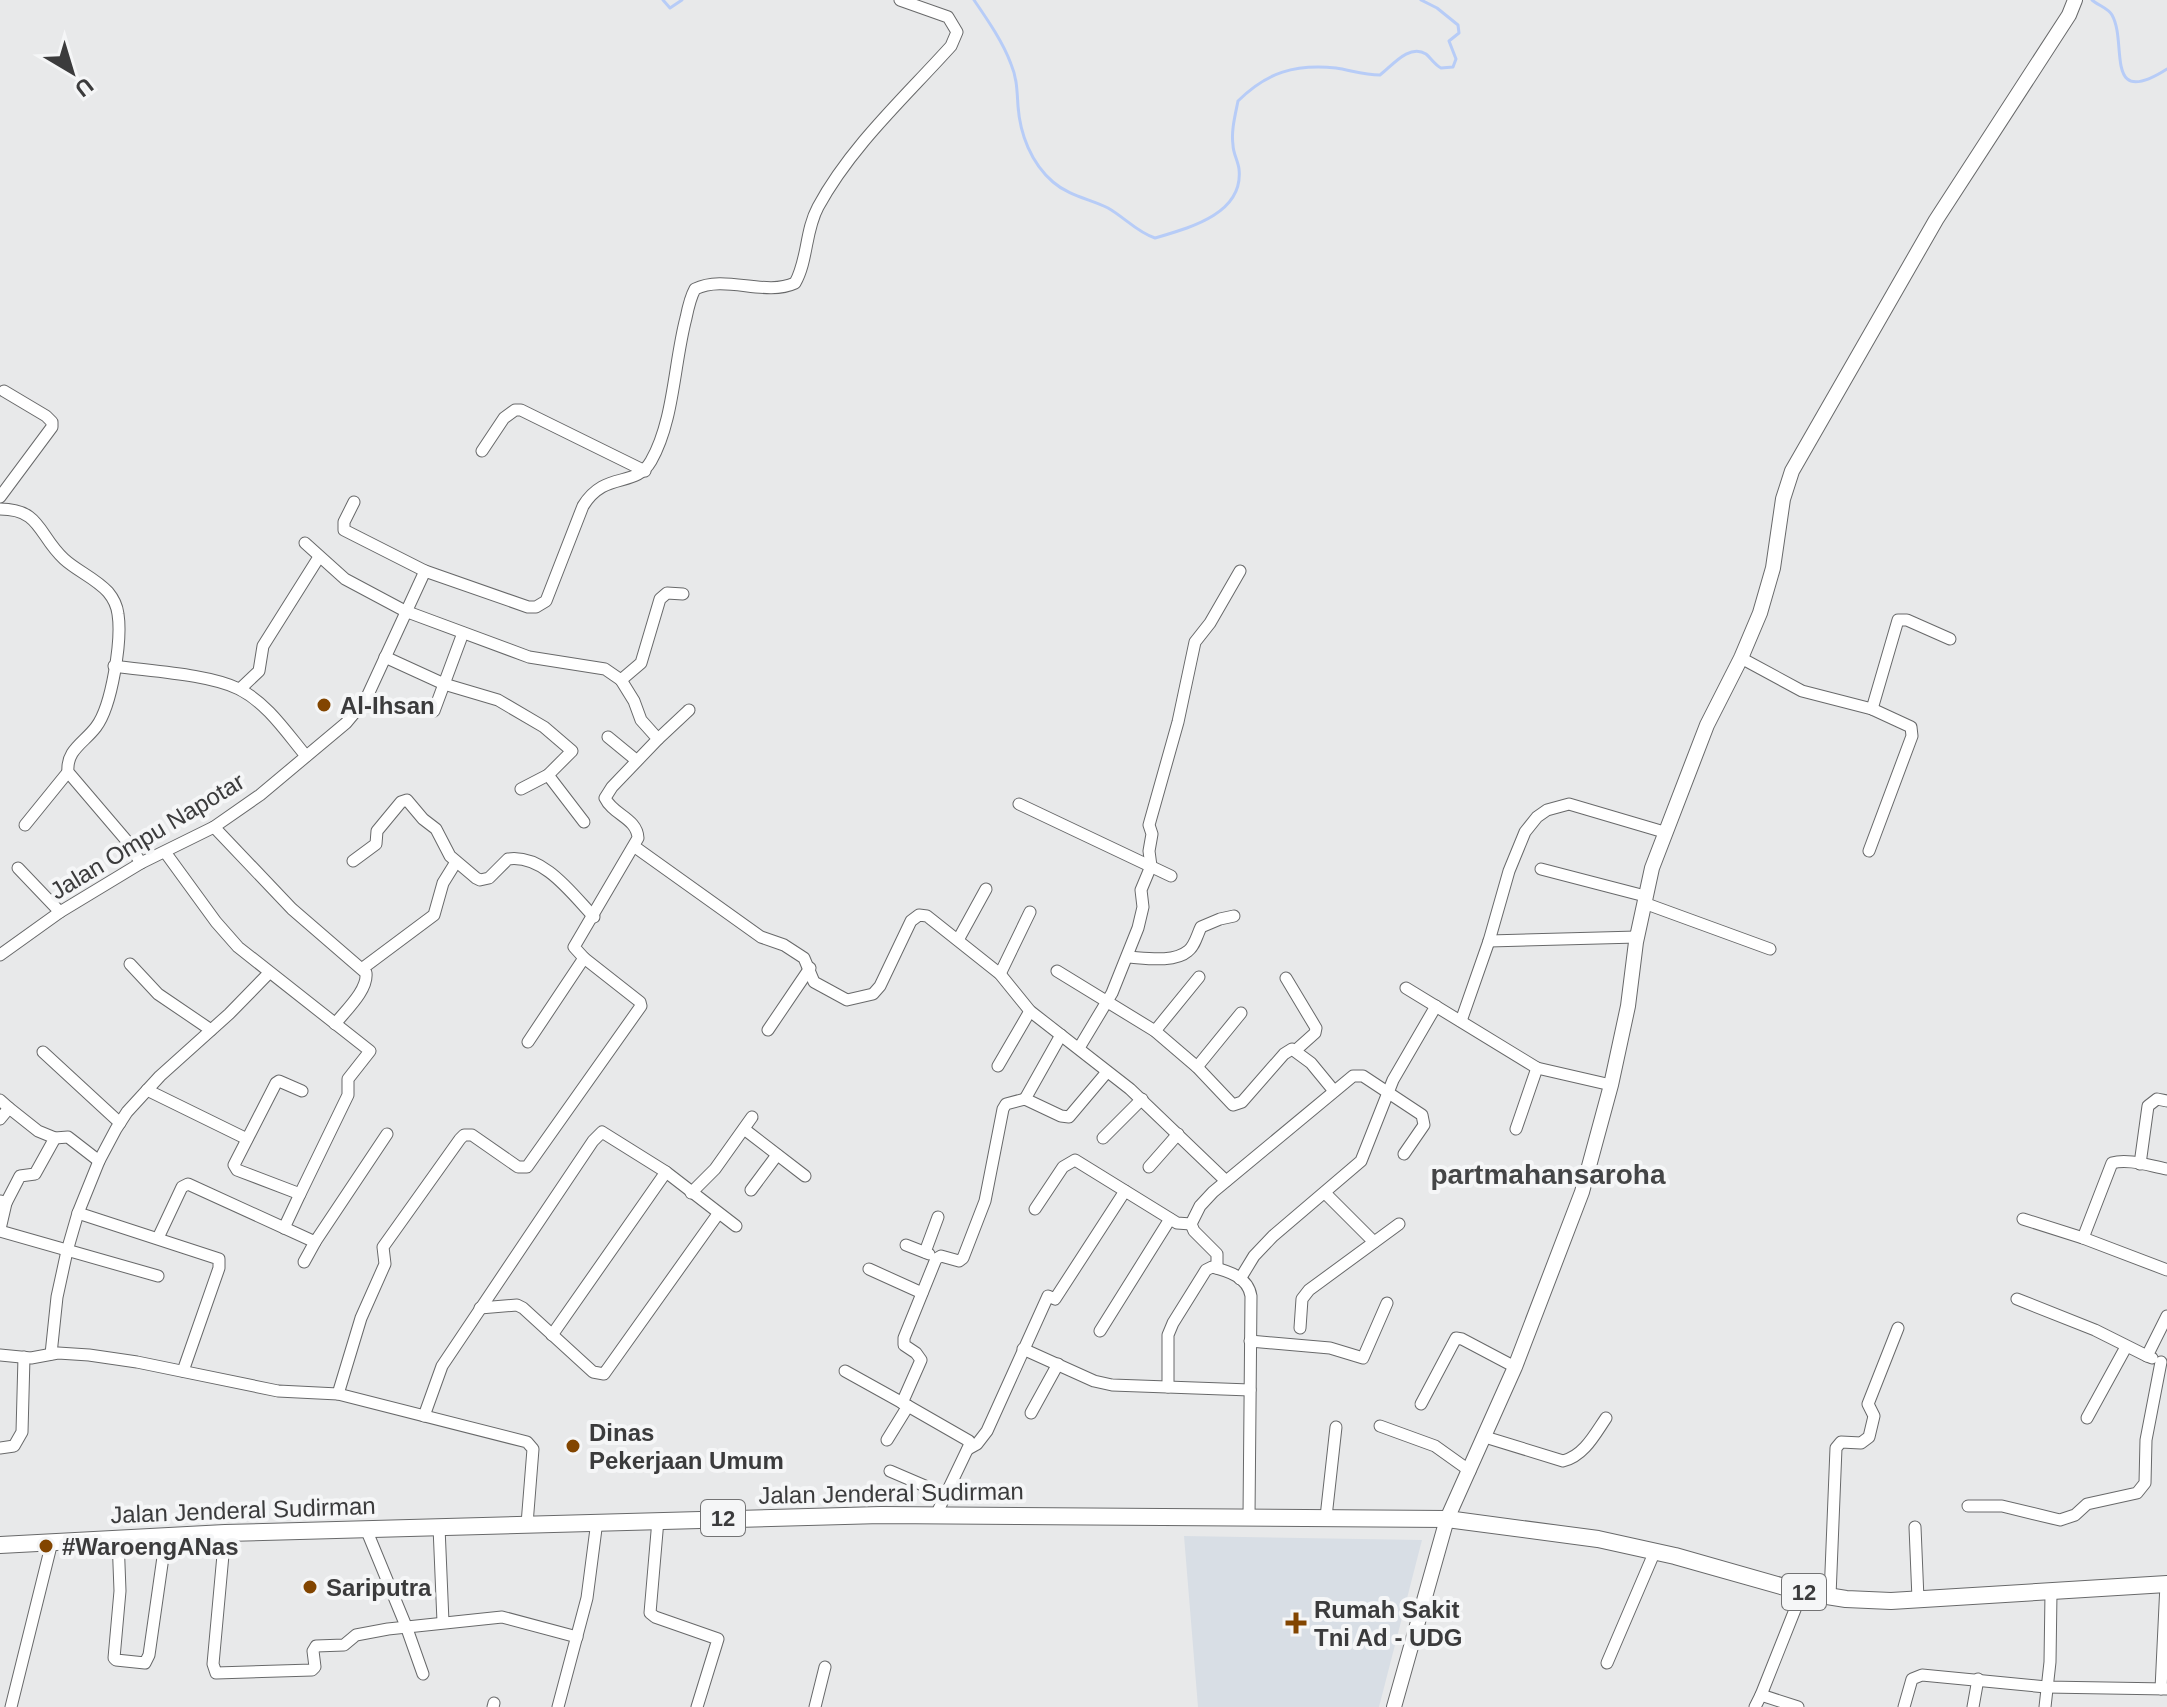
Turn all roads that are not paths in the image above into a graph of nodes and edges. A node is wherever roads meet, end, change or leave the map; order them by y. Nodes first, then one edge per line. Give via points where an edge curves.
1 (900, 0) edge
2 (2075, 0) edge
3 (4, 391) dead end
4 (482, 451) dead end
5 (645, 471) junction
6 (0, 497) edge
7 (354, 502) dead end
8 (0, 509) edge
9 (305, 543) dead end
10 (319, 557) junction
11 (425, 571) junction
12 (1240, 571) dead end
13 (683, 594) dead end
14 (405, 611) junction
15 (463, 633) junction
16 (1950, 639) dead end
17 (385, 657) junction
18 (1741, 658) junction
19 (114, 666) junction
20 (621, 680) junction
21 (444, 684) junction
22 (240, 689) junction
23 (1872, 709) junction
24 (689, 710) dead end
25 (434, 711) dead end
26 (608, 737) dead end
27 (658, 739) junction
28 (306, 756) junction
29 (636, 760) junction
30 (68, 772) junction
31 (548, 775) junction
32 (521, 789) dead end
33 (1019, 804) dead end
34 (584, 822) dead end
35 (25, 825) dead end
36 (214, 827) junction
37 (1664, 832) junction
38 (635, 847) junction
39 (1869, 851) dead end
40 (165, 852) junction
41 (353, 861) dead end
42 (456, 862) junction
43 (141, 863) junction
44 (1151, 866) junction
45 (18, 868) dead end
46 (1541, 869) dead end
47 (1171, 876) dead end
48 (986, 889) dead end
49 (1645, 900) junction
50 (60, 912) junction
51 (1030, 912) dead end
52 (1234, 916) dead end
53 (594, 917) junction
54 (1637, 937) junction
55 (958, 940) junction
56 (1489, 941) junction
57 (1770, 949) dead end
58 (0, 955) edge
59 (1128, 957) junction
60 (584, 958) junction
61 (130, 964) dead end
62 (810, 967) junction
63 (363, 968) junction
64 (1057, 971) dead end
65 (269, 973) junction
66 (1000, 974) junction
67 (1199, 977) dead end
68 (1286, 978) dead end
69 (1406, 988) dead end
70 (1108, 1000) junction
71 (1436, 1006) junction
72 (1030, 1011) junction
73 (1241, 1013) dead end
74 (1461, 1021) junction
75 (335, 1024) junction
76 (211, 1030) junction
77 (768, 1030) dead end
78 (1155, 1031) junction
79 (1061, 1035) junction
80 (528, 1042) dead end
81 (1079, 1048) junction
82 (1296, 1050) junction
83 (43, 1052) dead end
84 (998, 1066) dead end
85 (1197, 1067) junction
86 (1537, 1068) junction
87 (1107, 1072) junction
88 (1611, 1085) junction
89 (147, 1090) junction
90 (302, 1091) dead end
91 (1334, 1091) junction
92 (1387, 1092) junction
93 (1025, 1099) junction
94 (1142, 1099) junction
95 (2167, 1101) edge
96 (4, 1104) edge
97 (752, 1117) dead end
98 (0, 1119) edge
99 (120, 1123) junction
100 (744, 1129) junction
101 (1516, 1129) dead end
102 (387, 1134) dead end
103 (1178, 1134) junction
104 (55, 1138) junction
105 (1103, 1138) dead end
106 (247, 1139) junction
107 (1404, 1154) dead end
108 (777, 1155) junction
109 (99, 1161) junction
110 (2140, 1164) junction
111 (1149, 1167) dead end
112 (2167, 1169) edge
113 (666, 1172) junction
114 (805, 1176) dead end
115 (1226, 1181) junction
116 (751, 1190) dead end
117 (1125, 1191) junction
118 (691, 1193) junction
119 (1325, 1193) junction
120 (300, 1194) junction
121 (3, 1202) edge
122 (1035, 1209) dead end
123 (78, 1213) junction
124 (718, 1214) junction
125 (938, 1217) dead end
126 (1170, 1219) junction
127 (2023, 1219) dead end
128 (1191, 1224) junction
129 (1399, 1224) dead end
130 (736, 1226) dead end
131 (284, 1228) junction
132 (0, 1230) edge
133 (158, 1238) junction
134 (2083, 1238) junction
135 (315, 1242) junction
136 (1374, 1242) junction
137 (906, 1245) dead end
138 (67, 1251) junction
139 (925, 1252) junction
140 (937, 1257) junction
141 (304, 1262) dead end
142 (1217, 1268) junction
143 (869, 1269) dead end
144 (2167, 1270) edge
145 (158, 1276) dead end
146 (1240, 1279) junction
147 (922, 1293) junction
148 (2017, 1299) dead end
149 (1387, 1303) dead end
150 (480, 1308) junction
151 (2167, 1316) edge
152 (1300, 1328) dead end
153 (1898, 1328) dead end
154 (1100, 1331) dead end
155 (552, 1335) junction
156 (1250, 1341) junction
157 (2126, 1347) junction
158 (1023, 1349) junction
159 (51, 1354) junction
160 (0, 1355) edge
161 (2147, 1356) junction
162 (24, 1357) junction
163 (2164, 1363) edge
164 (1058, 1364) junction
165 (1515, 1367) junction
166 (183, 1371) junction
167 (845, 1371) dead end
168 (1168, 1387) junction
169 (1250, 1390) junction
170 (338, 1394) junction
171 (905, 1404) junction
172 (1421, 1404) dead end
173 (1031, 1413) dead end
174 (424, 1416) junction
175 (1606, 1418) dead end
176 (2087, 1418) dead end
177 (1380, 1426) dead end
178 (1336, 1427) dead end
179 (1485, 1437) junction
180 (887, 1440) dead end
181 (0, 1448) edge
182 (968, 1449) junction
183 (890, 1471) dead end
184 (1470, 1471) junction
185 (946, 1495) junction
186 (1968, 1506) dead end
187 (936, 1515) junction
188 (1249, 1516) junction
189 (1326, 1517) junction
190 (1447, 1519) junction
191 (658, 1520) junction
192 (597, 1521) junction
193 (527, 1524) junction
194 (439, 1527) junction
195 (1915, 1527) dead end
196 (366, 1529) junction
197 (225, 1533) junction
198 (166, 1536) junction
199 (118, 1538) junction
200 (52, 1542) junction
201 (0, 1545) edge
202 (1655, 1551) junction
203 (2167, 1584) edge
204 (1802, 1592) junction
205 (2051, 1593) junction
206 (1830, 1596) junction
207 (1918, 1599) junction
208 (443, 1622) junction
209 (406, 1626) junction
210 (577, 1637) junction
211 (1607, 1663) dead end
212 (825, 1667) dead end
213 (423, 1674) dead end
214 (1978, 1679) junction
215 (2046, 1687) junction
216 (2164, 1689) edge
217 (1761, 1695) junction
218 (7, 1705) edge
219 (558, 1707) edge
220 (697, 1707) edge
221 (815, 1707) edge
222 (1394, 1707) edge
223 (1755, 1707) edge
224 (1798, 1707) edge
225 (1904, 1707) edge
226 (1973, 1707) edge
227 (2045, 1707) edge

1 - 5 street via 948,17 956,38 859,147 828,191 808,232 795,283 704,285 692,293 662,437
2 - 18 main road via 1936,220 1792,471 1773,568
3 - 6 street via 46,416 52,427
4 - 5 street via 504,418 521,410
5 - 11 street via 591,493 541,605 528,607
7 - 11 street via 344,530
8 - 19 street via 27,513 65,560 107,591 118,614
9 - 10 street
10 - 14 street via 345,579
10 - 22 street via 263,646 259,671
11 - 14 street, Jalan Ompu Napotar
12 - 44 street via 1193,649 1149,825
13 - 20 street via 660,599 641,663
14 - 15 street
14 - 17 street, Jalan Ompu Napotar
15 - 20 street via 529,657 605,669
15 - 21 street
16 - 23 street via 1898,620
17 - 21 street
17 - 28 street, Jalan Ompu Napotar via 360,709
18 - 23 street via 1802,691
18 - 37 main road
19 - 22 street
19 - 30 street via 100,721 72,751
20 - 27 street via 641,720
21 - 25 street
21 - 31 street via 498,700 554,734 572,752
22 - 28 street
23 - 39 street via 1913,732
24 - 27 street
26 - 29 street
27 - 29 street
28 - 36 street, Jalan Ompu Napotar
29 - 38 street via 605,798 637,828
30 - 35 street
30 - 43 street
31 - 32 street
31 - 34 street
33 - 44 street
36 - 40 street, Jalan Ompu Napotar
36 - 63 street via 292,909
37 - 49 main road
37 - 56 street via 1569,804 1547,810 1525,832
38 - 53 street
38 - 62 street via 761,937 804,958
40 - 43 street, Jalan Ompu Napotar
40 - 65 street via 216,922
41 - 42 street via 377,844 377,831 405,800 436,829
42 - 53 street via 480,880 508,859 525,859 558,880
42 - 63 street via 434,915
43 - 50 street, Jalan Ompu Napotar
44 - 47 street
44 - 59 street
45 - 50 street
46 - 49 street
48 - 55 street
49 - 54 main road
49 - 57 street
50 - 58 street, Jalan Ompu Napotar
51 - 66 street
52 - 59 street via 1201,927 1191,948 1180,955
53 - 60 street via 574,947
54 - 56 street
54 - 88 main road
55 - 62 street via 927,916 916,916 880,986 860,999 847,1000 814,982
55 - 66 street
56 - 74 street
59 - 70 street
60 - 80 street
60 - 170 street via 641,1006 527,1167 518,1167 472,1135 460,1139 383,1247 385,1264 361,1318
61 - 76 street via 158,994
62 - 77 street
63 - 75 street via 364,985
64 - 70 street
65 - 75 street
65 - 76 street
66 - 72 street
67 - 78 street
68 - 82 street via 1317,1030
69 - 71 street
70 - 78 street
70 - 81 street
71 - 74 street
71 - 92 street
72 - 79 street
72 - 84 street
73 - 85 street
74 - 86 street
75 - 120 street via 370,1052 347,1081 348,1095
76 - 89 street
78 - 85 street
79 - 81 street
79 - 93 street
81 - 87 street
82 - 85 street via 1284,1054 1238,1105 1229,1103
82 - 91 street
83 - 99 street
86 - 88 street
86 - 101 street
87 - 93 street via 1069,1117
87 - 94 street
88 - 165 main road via 1582,1192
89 - 99 street
89 - 106 street
90 - 106 street via 277,1082
91 - 92 street via 1358,1075
91 - 115 street
92 - 107 street via 1425,1120
92 - 119 street via 1361,1161
93 - 140 street via 1003,1109 985,1201 963,1258
94 - 103 street
94 - 105 street
95 - 110 street via 2157,1099 2148,1106
96 - 98 street
96 - 104 street
97 - 100 street
99 - 109 street
100 - 108 street
100 - 118 street
102 - 135 street
103 - 111 street
103 - 115 street
104 - 109 street via 68,1137
104 - 121 street via 36,1173 20,1176
106 - 120 street via 235,1168
108 - 114 street
108 - 116 street
109 - 123 street
110 - 112 street
110 - 134 street via 2112,1163
113 - 118 street
113 - 150 street via 602,1132
113 - 155 street
115 - 128 street via 1200,1206
117 - 122 street via 1075,1160 1063,1167
117 - 126 street
117 - 158 street via 1055,1299 1048,1296
118 - 124 street
119 - 136 street
119 - 146 street via 1254,1256
120 - 131 street
121 - 132 street
123 - 133 street
123 - 138 street
124 - 130 street
124 - 155 street via 604,1374 593,1372
125 - 139 street
126 - 128 street
126 - 154 street
127 - 134 street
128 - 142 street via 1217,1254
129 - 136 street
131 - 133 street via 188,1184
131 - 135 street
132 - 138 street
133 - 166 street via 214,1255 220,1262
134 - 144 street
135 - 141 street
136 - 152 street via 1309,1290 1302,1299
137 - 139 street
138 - 145 street
138 - 159 street
139 - 140 street
140 - 147 street
142 - 146 street
142 - 168 street via 1205,1271 1168,1335
143 - 147 street
146 - 156 street via 1250,1289
147 - 171 street via 903,1340 921,1363
148 - 157 street
149 - 156 street via 1363,1358 1330,1348
150 - 155 street via 517,1305
150 - 174 street via 442,1366
151 - 161 street
153 - 206 street via 1868,1404 1874,1416 1869,1437 1861,1443 1841,1442 1836,1448
156 - 169 street
157 - 161 street
157 - 176 street
158 - 164 street
158 - 182 street via 987,1431
159 - 162 street
159 - 166 street
160 - 162 street
161 - 163 street
162 - 181 street via 22,1432 14,1446
163 - 186 street via 2146,1440 2145,1483 2137,1493 2098,1500 2060,1520 2002,1506
164 - 168 street via 1101,1384
164 - 173 street
165 - 172 street via 1456,1338
165 - 179 main road
166 - 170 street via 278,1391
167 - 171 street
168 - 169 street
169 - 188 street
170 - 174 street
171 - 180 street
171 - 182 street via 966,1437
174 - 193 street via 530,1444
175 - 179 street via 1588,1445 1563,1461
177 - 184 street via 1435,1446
178 - 189 street
179 - 184 main road
182 - 185 street
183 - 185 street
184 - 190 main road
185 - 187 street
187 - 188 highway, Jalan Jenderal Sudirman / 12
187 - 191 highway, Jalan Jenderal Sudirman / 12
188 - 189 highway, Jalan Jenderal Sudirman / 12
189 - 190 highway, Jalan Jenderal Sudirman / 12
190 - 202 highway, 12
190 - 222 main road
191 - 192 highway, Jalan Jenderal Sudirman / 12
191 - 220 street via 650,1613 718,1639
192 - 193 highway, Jalan Jenderal Sudirman / 12
192 - 210 street
193 - 194 highway, Jalan Jenderal Sudirman / 12
194 - 196 highway, Jalan Jenderal Sudirman / 12
194 - 208 street
195 - 207 street
196 - 197 highway, Jalan Jenderal Sudirman / 12
196 - 209 street
197 - 198 highway, Jalan Jenderal Sudirman / 12
197 - 209 street via 214,1672 312,1670 316,1646 344,1645 356,1635
198 - 199 highway, Jalan Jenderal Sudirman / 12
198 - 199 street via 145,1663 114,1658
199 - 200 highway, Jalan Jenderal Sudirman / 12
200 - 201 highway, Jalan Jenderal Sudirman / 12
200 - 218 street
202 - 204 highway, 12
202 - 211 street
203 - 205 highway, 12
203 - 216 street
204 - 206 highway, 12
204 - 217 street
205 - 207 highway, 12
205 - 215 street
206 - 207 highway, 12
208 - 209 street
208 - 210 street via 507,1617
209 - 213 street
210 - 219 street
212 - 221 street
214 - 215 street
214 - 225 street via 1917,1675
214 - 226 street
215 - 216 street
215 - 227 street
217 - 223 street
217 - 224 street

